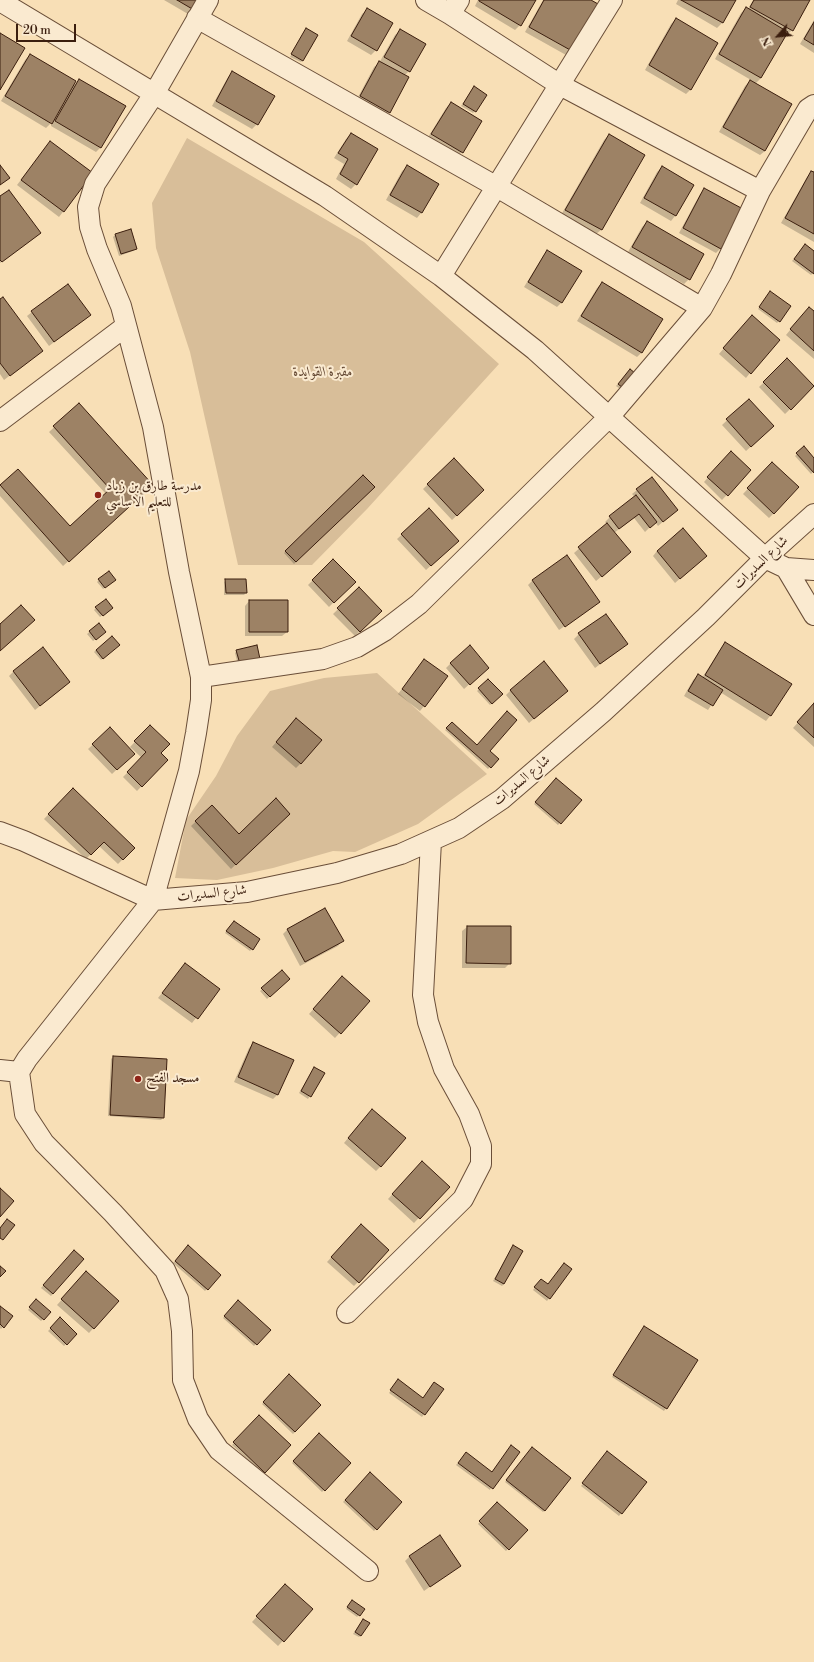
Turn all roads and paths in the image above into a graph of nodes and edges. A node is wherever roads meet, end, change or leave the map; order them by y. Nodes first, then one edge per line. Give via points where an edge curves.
1 (208, 0) edge
2 (426, 0) edge
3 (612, 0) edge
4 (0, 1) edge
5 (454, 7) edge
6 (197, 18) junction
7 (560, 85) junction
8 (154, 94) junction
9 (814, 105) edge
10 (497, 188) junction
11 (760, 191) junction
12 (441, 276) junction
13 (702, 308) junction
14 (126, 326) junction
15 (608, 417) junction
16 (0, 421) edge
17 (814, 514) edge
18 (765, 558) junction
19 (786, 568) junction
20 (814, 570) edge
21 (814, 615) edge
22 (201, 677) junction
23 (0, 832) edge
24 (430, 841) junction
25 (153, 900) junction
26 (9, 1071) edge
27 (347, 1313) dead end
28 (368, 1571) dead end

1 - 6 street
2 - 5 street
3 - 7 street
4 - 8 street
5 - 7 street
6 - 8 street
6 - 10 street
7 - 10 street
7 - 11 street
8 - 12 street via 325,196
8 - 14 street via 95,184 88,207 90,227 97,249 121,306
9 - 11 street via 808,109
10 - 12 street
10 - 13 street
11 - 13 street
12 - 15 street via 535,350
13 - 15 street
14 - 16 street
14 - 22 street via 153,427
15 - 18 street
15 - 22 street via 419,604 377,635 357,647 323,659
17 - 18 street, شارع السديرات
18 - 19 street
18 - 24 street, شارع السديرات via 706,617 603,712 502,799 459,828
19 - 20 street
19 - 21 street
22 - 25 street via 201,700 189,771
23 - 25 street
24 - 25 street, شارع السديرات via 401,854 337,873 247,892
24 - 27 street via 423,995 428,1022 444,1069 469,1114 482,1146 481,1164 463,1199
25 - 26 street via 27,1058
26 - 28 street via 25,1114 44,1143 165,1270 178,1299 182,1331 183,1380 198,1419 214,1444

